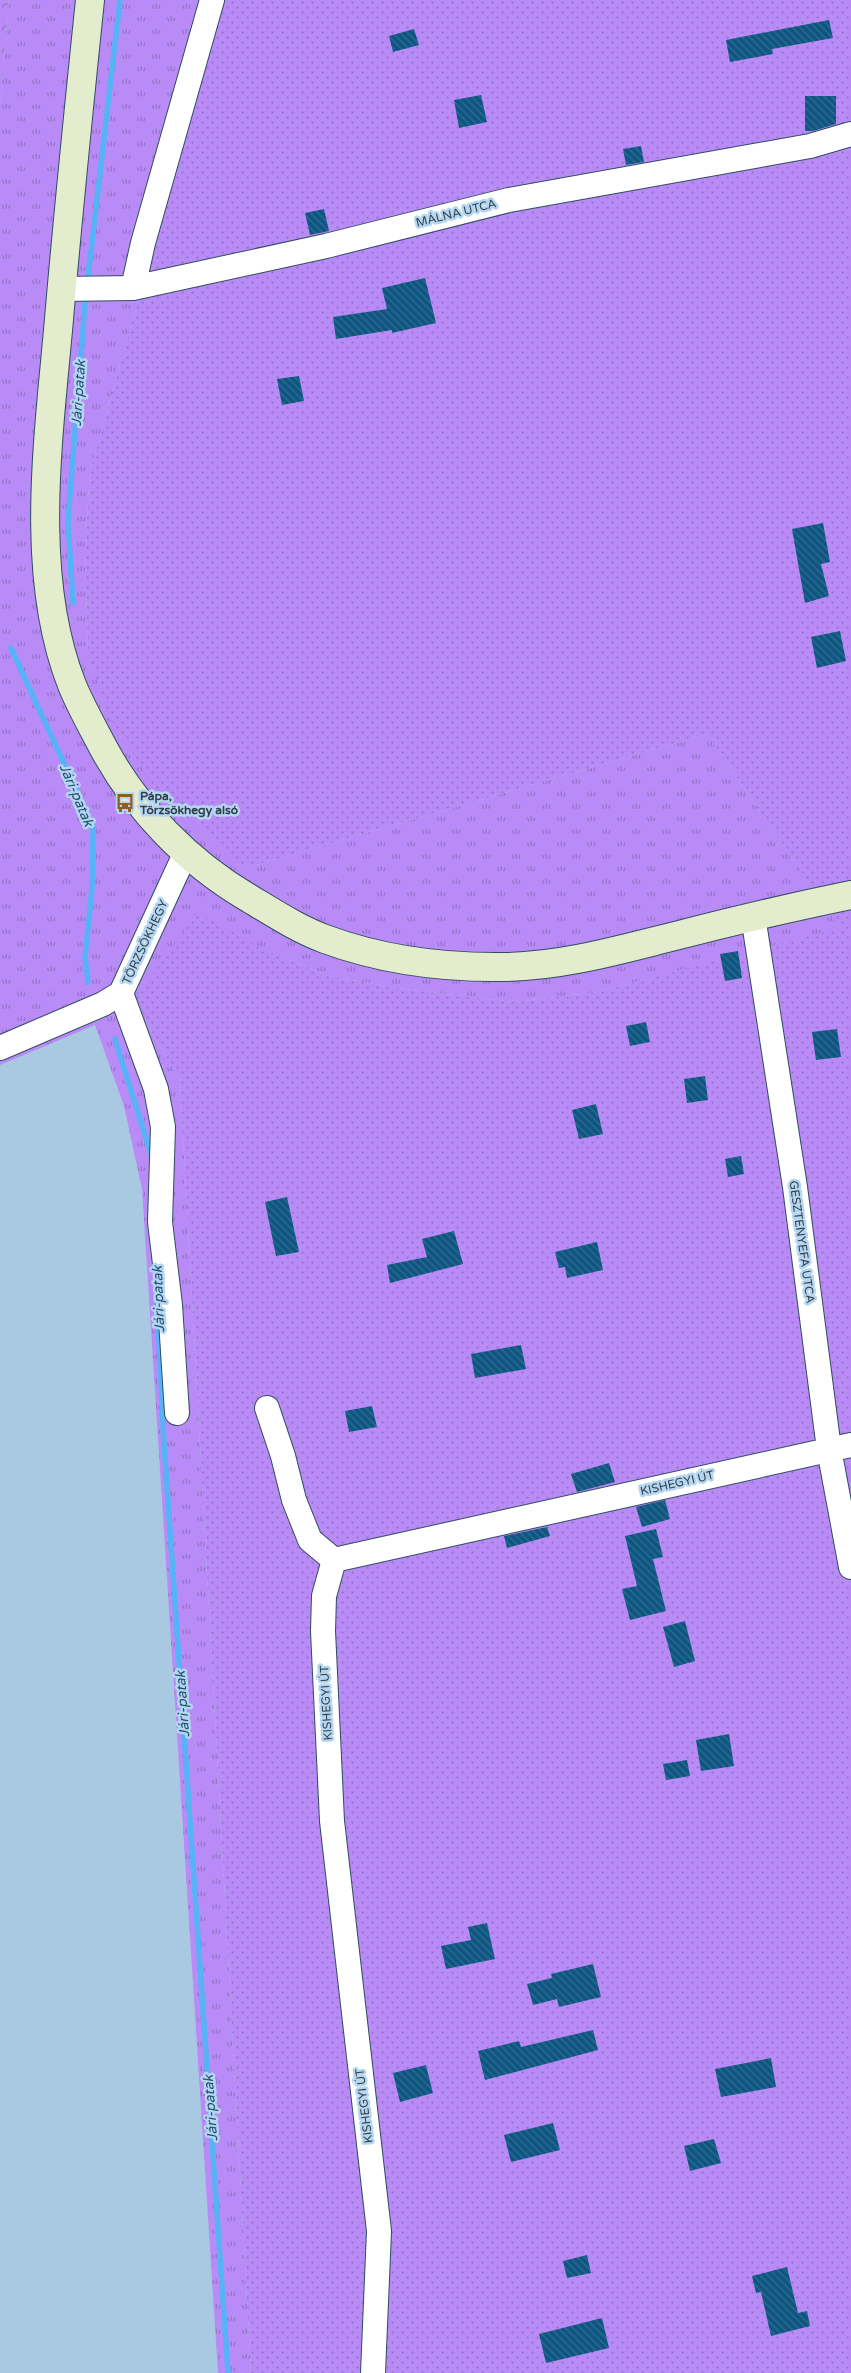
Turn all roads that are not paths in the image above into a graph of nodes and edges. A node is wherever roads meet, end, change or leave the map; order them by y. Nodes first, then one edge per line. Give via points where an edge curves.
1 (90, 0) edge
2 (212, 0) edge
3 (851, 134) edge
4 (133, 288) junction
5 (62, 289) junction
6 (186, 852) junction
7 (851, 895) edge
8 (753, 916) junction
9 (121, 994) junction
10 (0, 1048) edge
11 (267, 1408) dead end
12 (177, 1413) dead end
13 (840, 1447) edge
14 (334, 1560) junction
15 (851, 1568) edge
16 (373, 2373) edge

1 - 5 main road
2 - 4 street
3 - 4 street, MÁLNA UTCA via 810,146 509,200 326,246
4 - 5 street, MÁLNA UTCA
5 - 6 main road via 46,470 48,570 57,634 71,683 108,756 147,812
6 - 8 main road via 233,889 322,938 383,955 425,962 500,967 562,962
6 - 9 street, TÖRZSÖKHEGY
7 - 8 main road
8 - 13 street, GESZTENYEFA UTCA via 794,1187
9 - 10 street, TÖRZSÖKHEGY
9 - 12 street via 156,1089 163,1127 160,1222 170,1305
11 - 14 street via 294,1500 310,1540
13 - 14 street, KISHEGYI ÚT
13 - 15 street, GESZTENYEFA UTCA
14 - 16 street, KISHEGYI ÚT via 324,1596 323,1631 331,1801 379,2231

